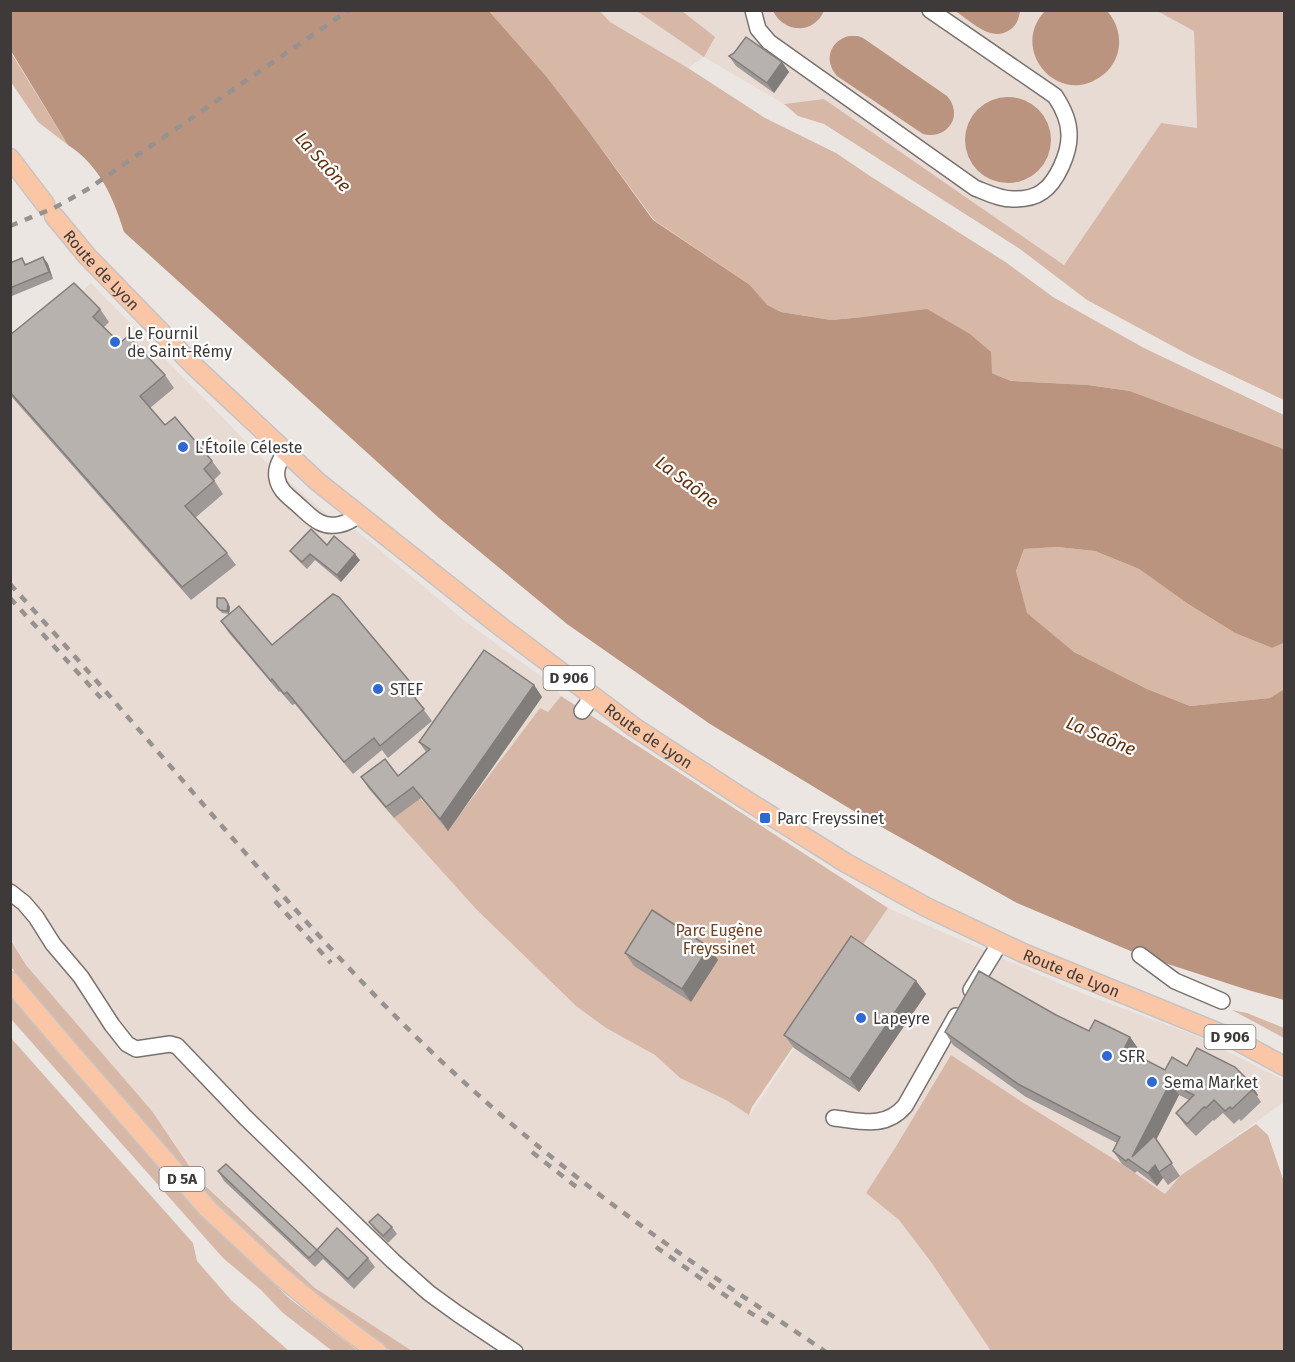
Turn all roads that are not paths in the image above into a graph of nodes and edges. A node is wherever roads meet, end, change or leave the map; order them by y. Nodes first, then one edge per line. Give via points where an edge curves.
1 (753, 10) edge
2 (930, 10) edge
3 (10, 158) edge
4 (285, 451) junction
5 (358, 515) junction
6 (10, 892) edge
7 (997, 942) junction
8 (1140, 956) dead end
9 (10, 981) edge
10 (1222, 1001) dead end
11 (1284, 1066) edge
12 (834, 1118) dead end
13 (378, 1352) edge
14 (515, 1352) edge

1 - 2 lane via 753,33 975,188 1014,199 1043,191 1066,156 1070,136 1062,107 1055,96
3 - 4 main road, Route de Lyon / D 906 via 87,256 193,365
4 - 5 main road, Route de Lyon / D 906
4 - 5 lane via 278,464 280,488 316,521 341,524
5 - 7 main road, Route de Lyon / D 906 via 496,623 587,704 634,727 846,863
6 - 14 lane via 36,917 127,1044 136,1048 177,1046 411,1277
7 - 11 main road, Route de Lyon / D 906 via 1234,1039
7 - 12 lane via 899,1113 885,1121
8 - 10 lane via 1175,981
9 - 13 main road, D 5A via 207,1208 278,1274

